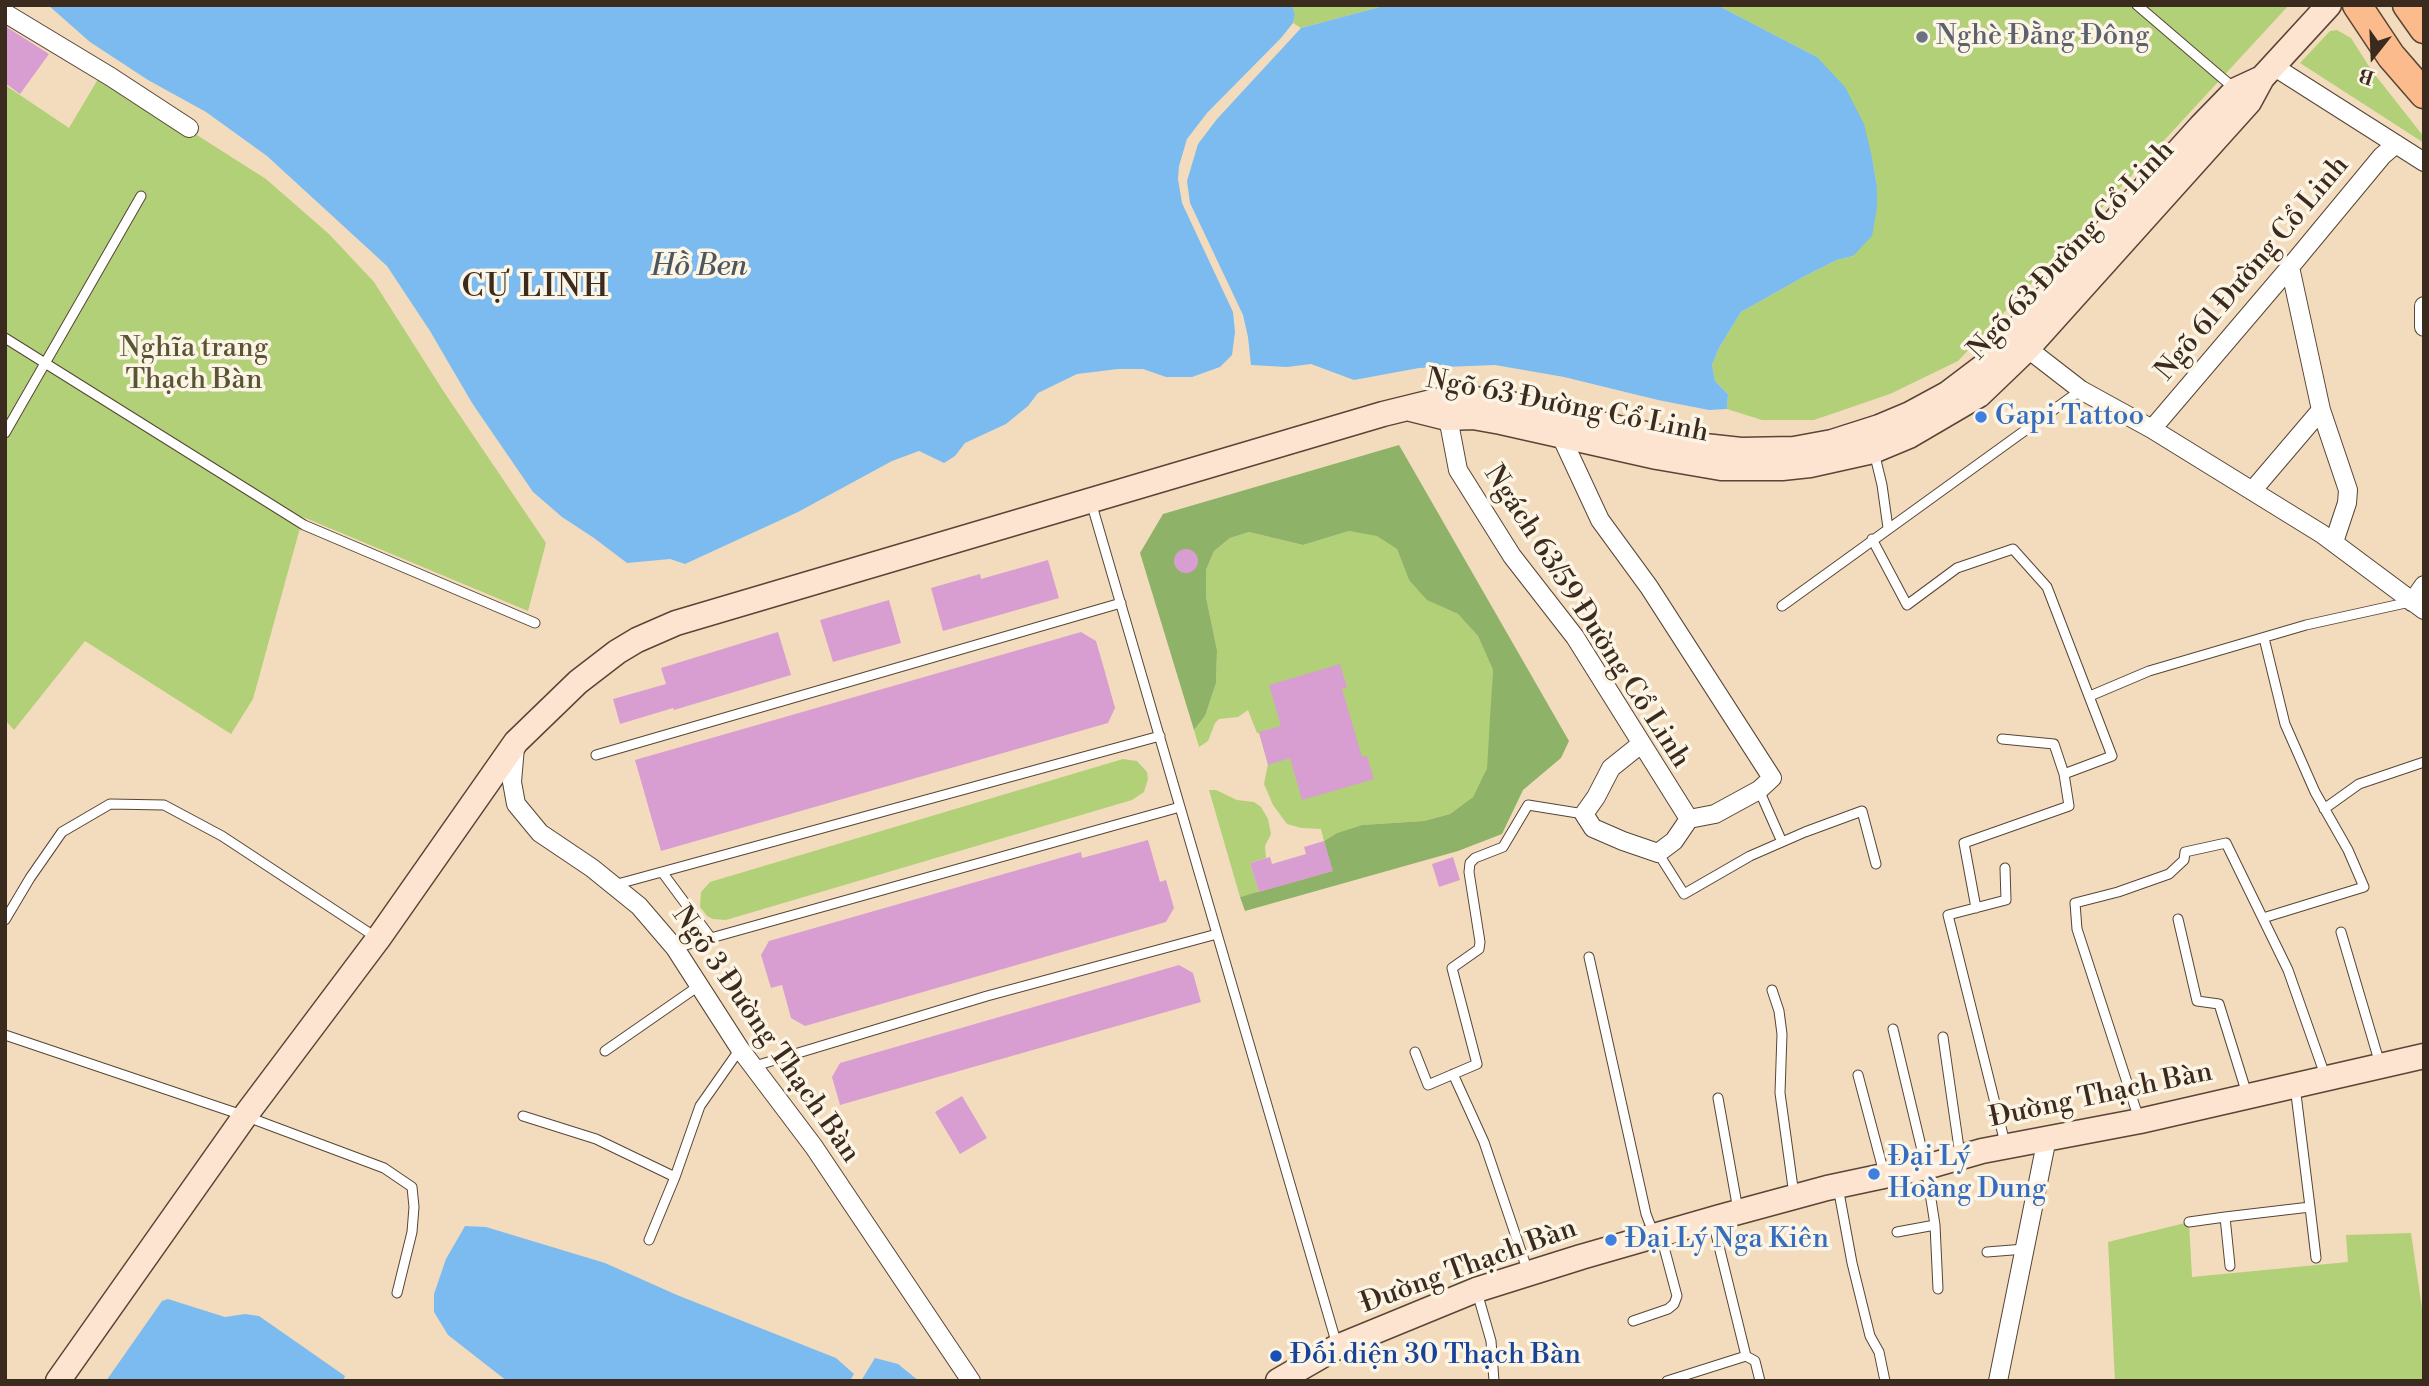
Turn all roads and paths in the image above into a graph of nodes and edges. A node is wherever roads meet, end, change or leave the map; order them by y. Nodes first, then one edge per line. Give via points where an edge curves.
1 (2137, 5) edge
2 (2329, 5) edge
3 (2357, 5) edge
4 (2407, 5) edge
5 (5, 13) edge
6 (2424, 29) edge
7 (2268, 72) junction
8 (2424, 94) edge
9 (2243, 96) junction
10 (189, 128) dead end
11 (2396, 144) junction
12 (2424, 162) edge
13 (141, 196) dead end
14 (2290, 267) junction
15 (2423, 307) edge
16 (2424, 327) edge
17 (5, 338) edge
18 (2020, 342) junction
19 (46, 363) junction
20 (2081, 390) junction
21 (1446, 409) junction
22 (2321, 410) junction
23 (1560, 424) junction
24 (2152, 429) junction
25 (5, 433) edge
26 (1869, 441) junction
27 (2252, 491) junction
28 (1091, 501) junction
29 (1888, 528) junction
30 (1872, 539) junction
31 (2334, 542) junction
32 (2424, 585) edge
33 (1121, 603) junction
34 (1782, 606) dead end
35 (2418, 606) edge
36 (535, 622) dead end
37 (2264, 638) junction
38 (2090, 696) junction
39 (1160, 736) junction
40 (2002, 739) dead end
41 (516, 742) junction
42 (1641, 744) junction
43 (596, 755) dead end
44 (2424, 762) edge
45 (2064, 774) junction
46 (1765, 784) junction
47 (1180, 807) junction
48 (2324, 809) junction
49 (1584, 814) junction
50 (1689, 819) junction
51 (1782, 842) junction
52 (1658, 853) junction
53 (1876, 864) dead end
54 (2005, 868) dead end
55 (662, 872) junction
56 (613, 886) junction
57 (1976, 908) junction
58 (2263, 918) junction
59 (2178, 919) dead end
60 (5, 920) edge
61 (2341, 932) dead end
62 (1217, 934) junction
63 (711, 938) junction
64 (378, 939) junction
65 (675, 948) junction
66 (1589, 957) dead end
67 (700, 985) junction
68 (1772, 990) dead end
69 (1893, 1029) dead end
70 (5, 1035) edge
71 (1943, 1037) dead end
72 (740, 1049) junction
73 (606, 1051) dead end
74 (1415, 1052) dead end
75 (2424, 1057) edge
76 (2381, 1065) junction
77 (755, 1066) junction
78 (1453, 1074) junction
79 (1858, 1075) dead end
80 (2326, 1078) junction
81 (2295, 1084) junction
82 (2248, 1096) junction
83 (1718, 1098) dead end
84 (245, 1116) junction
85 (523, 1116) dead end
86 (2140, 1121) junction
87 (2047, 1138) junction
88 (2006, 1146) junction
89 (1961, 1157) junction
90 (1926, 1167) junction
91 (1885, 1175) junction
92 (674, 1177) junction
93 (1838, 1186) junction
94 (1794, 1197) junction
95 (2310, 1207) junction
96 (1739, 1212) junction
97 (2225, 1217) junction
98 (1712, 1220) junction
99 (2189, 1222) dead end
100 (1935, 1225) junction
101 (1897, 1232) dead end
102 (1657, 1235) junction
103 (649, 1240) dead end
104 (2025, 1249) junction
105 (1987, 1252) dead end
106 (2316, 1258) dead end
107 (2230, 1266) dead end
108 (1529, 1274) junction
109 (1938, 1289) dead end
110 (1476, 1290) junction
111 (397, 1293) dead end
112 (1633, 1321) dead end
113 (1337, 1347) junction
114 (1746, 1356) junction
115 (1665, 1380) edge
116 (58, 1381) edge
117 (971, 1381) edge
118 (1278, 1381) edge
119 (1494, 1381) edge
120 (1760, 1381) edge
121 (1885, 1381) edge
122 (1998, 1381) edge

1 - 9 lane
2 - 7 street, Ngõ 63 Đường Cổ Linh
3 - 8 main road via 2391,56
4 - 6 main road
5 - 10 street
7 - 9 street, Ngõ 63 Đường Cổ Linh
7 - 11 street
9 - 18 street, Ngõ 63 Đường Cổ Linh via 2201,126
11 - 12 street
11 - 14 street, Ngõ 61 Đường Cổ Linh
13 - 19 lane
14 - 22 street
14 - 24 street, Ngõ 61 Đường Cổ Linh
15 - 16 street
17 - 19 lane
18 - 20 street
18 - 26 street, Ngõ 63 Đường Cổ Linh
19 - 25 lane
19 - 36 lane via 304,525
20 - 24 street
20 - 29 lane
21 - 23 street, Ngõ 63 Đường Cổ Linh via 1474,399 1506,403
21 - 28 street, Ngõ 63 Đường Cổ Linh via 1407,408
21 - 42 street, Ngách 63/59 Đường Cổ Linh via 1458,470 1512,556 1575,637
22 - 27 street
22 - 31 street via 2348,490
23 - 26 street, Ngõ 63 Đường Cổ Linh via 1660,448 1695,445 1723,458
23 - 46 street via 1600,520 1649,587
24 - 27 street
26 - 29 lane
27 - 31 street
28 - 33 lane
28 - 41 street, Ngõ 63 Đường Cổ Linh via 656,630 599,665
29 - 30 lane
30 - 34 lane
30 - 38 lane via 1907,605 1957,568 2013,549 2046,587
31 - 35 street
32 - 35 street
33 - 39 lane
33 - 43 lane
35 - 37 lane via 2306,625
37 - 38 lane via 2149,671
37 - 48 lane via 2285,724
38 - 45 lane via 2112,756
39 - 47 lane
39 - 55 lane
40 - 45 lane via 2054,744
41 - 56 street, Ngõ 3 Đường Thạch Bàn via 512,782 516,804 540,833
41 - 64 street, Ngõ 63 Đường Cổ Linh
42 - 49 street via 1611,768
42 - 50 street, Ngách 63/59 Đường Cổ Linh
44 - 48 lane via 2360,784
45 - 57 lane via 2069,806 1964,842
46 - 50 street via 1715,814
46 - 51 lane
47 - 62 lane
47 - 63 lane
48 - 58 lane via 2364,887
49 - 52 street via 1594,828
49 - 78 lane via 1528,805 1503,847 1470,863 1479,949 1452,968 1478,1064
50 - 52 street via 1674,841
51 - 52 lane via 1684,894
51 - 53 lane via 1863,811
54 - 57 lane via 2007,900
55 - 56 lane
55 - 63 lane
56 - 65 street, Ngõ 3 Đường Thạch Bàn via 639,906
57 - 88 lane via 1948,915
58 - 80 lane via 2288,970
58 - 86 lane via 2226,843 2185,852 2169,874 2075,903 2077,929
59 - 82 lane via 2197,1000 2219,1004
60 - 64 lane via 62,832 110,804 164,805 222,836
61 - 76 lane
62 - 77 lane via 987,996
62 - 113 lane
63 - 65 lane
64 - 84 street, Ngõ 63 Đường Cổ Linh
65 - 67 street, Ngõ 3 Đường Thạch Bàn
66 - 102 lane via 1646,1214
67 - 72 street, Ngõ 3 Đường Thạch Bàn
67 - 73 lane
68 - 94 lane via 1783,1034 1780,1093
69 - 90 lane
70 - 84 lane
71 - 89 lane
72 - 77 street, Ngõ 3 Đường Thạch Bàn
72 - 92 lane via 700,1106
74 - 78 lane via 1428,1085
75 - 76 street, Đường Thạch Bàn
76 - 80 street, Đường Thạch Bàn
77 - 117 street, Ngõ 3 Đường Thạch Bàn
78 - 108 lane via 1484,1143
79 - 91 lane
80 - 81 street, Đường Thạch Bàn
81 - 82 street, Đường Thạch Bàn
81 - 95 lane
82 - 86 street, Đường Thạch Bàn
83 - 96 lane
84 - 111 lane via 384,1168 412,1187 412,1232
84 - 116 street, Ngõ 63 Đường Cổ Linh
85 - 92 lane via 596,1139
86 - 87 street, Đường Thạch Bàn
87 - 88 street, Đường Thạch Bàn
87 - 104 street
88 - 89 street, Đường Thạch Bàn
89 - 90 street, Đường Thạch Bàn
90 - 91 street, Đường Thạch Bàn
90 - 100 lane
91 - 93 street, Đường Thạch Bàn
92 - 103 lane
93 - 94 street, Đường Thạch Bàn
93 - 121 lane via 1852,1263
94 - 96 street, Đường Thạch Bàn
95 - 97 lane
95 - 106 lane
96 - 98 street, Đường Thạch Bàn
97 - 99 lane
97 - 107 lane
98 - 102 street, Đường Thạch Bàn
98 - 114 lane
100 - 101 lane
100 - 109 lane
102 - 108 street, Đường Thạch Bàn
102 - 112 lane via 1677,1296 1668,1309
104 - 105 lane
104 - 122 street
108 - 110 street, Đường Thạch Bàn
110 - 113 street, Đường Thạch Bàn
110 - 119 lane via 1491,1341
113 - 118 street, Đường Thạch Bàn
114 - 115 lane
114 - 120 lane via 1755,1361

